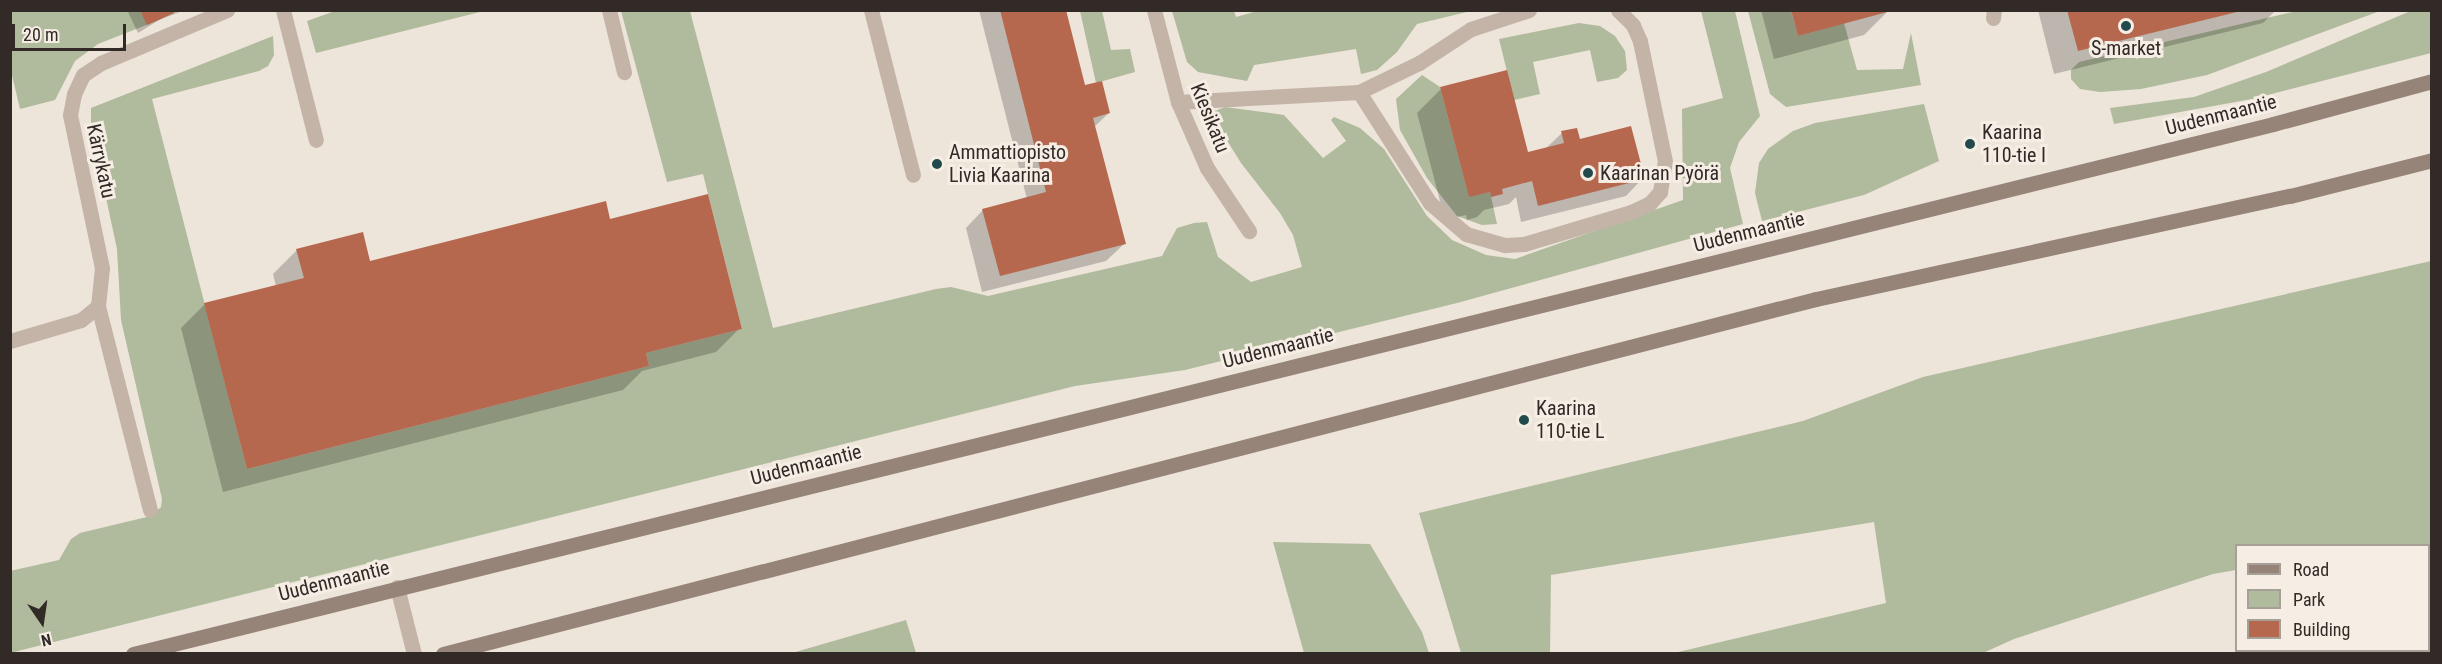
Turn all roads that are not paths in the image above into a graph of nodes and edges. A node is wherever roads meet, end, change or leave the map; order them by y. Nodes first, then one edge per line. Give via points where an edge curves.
1 (226, 10) edge
2 (283, 10) edge
3 (609, 10) edge
4 (871, 10) edge
5 (1154, 10) edge
6 (1529, 10) edge
7 (1617, 10) edge
8 (624, 72) dead end
9 (2432, 81) edge
10 (1359, 92) junction
11 (1178, 102) junction
12 (316, 140) dead end
13 (2432, 160) edge
14 (913, 175) dead end
15 (1249, 231) dead end
16 (98, 306) junction
17 (10, 340) edge
18 (150, 510) dead end
19 (397, 587) junction
20 (133, 654) edge
21 (414, 654) edge
22 (443, 654) edge

1 - 16 street, Kärrykatu via 101,63 83,75 74,94 72,132 102,268
2 - 12 street
3 - 8 street
4 - 14 street
5 - 11 street, Kiesikatu
6 - 10 street via 1471,30 1419,63
7 - 10 street via 1633,25 1640,41 1665,161 1660,192 1650,203 1631,212 1524,244 1505,245 1466,234 1430,203
9 - 19 main road, Uudenmaantie via 2250,130
10 - 11 street
11 - 15 street, Kiesikatu via 1207,168
13 - 22 main road via 2290,196 1816,299
16 - 17 street via 81,320
16 - 18 street, Kärrykatu
19 - 20 main road, Uudenmaantie
19 - 21 street

